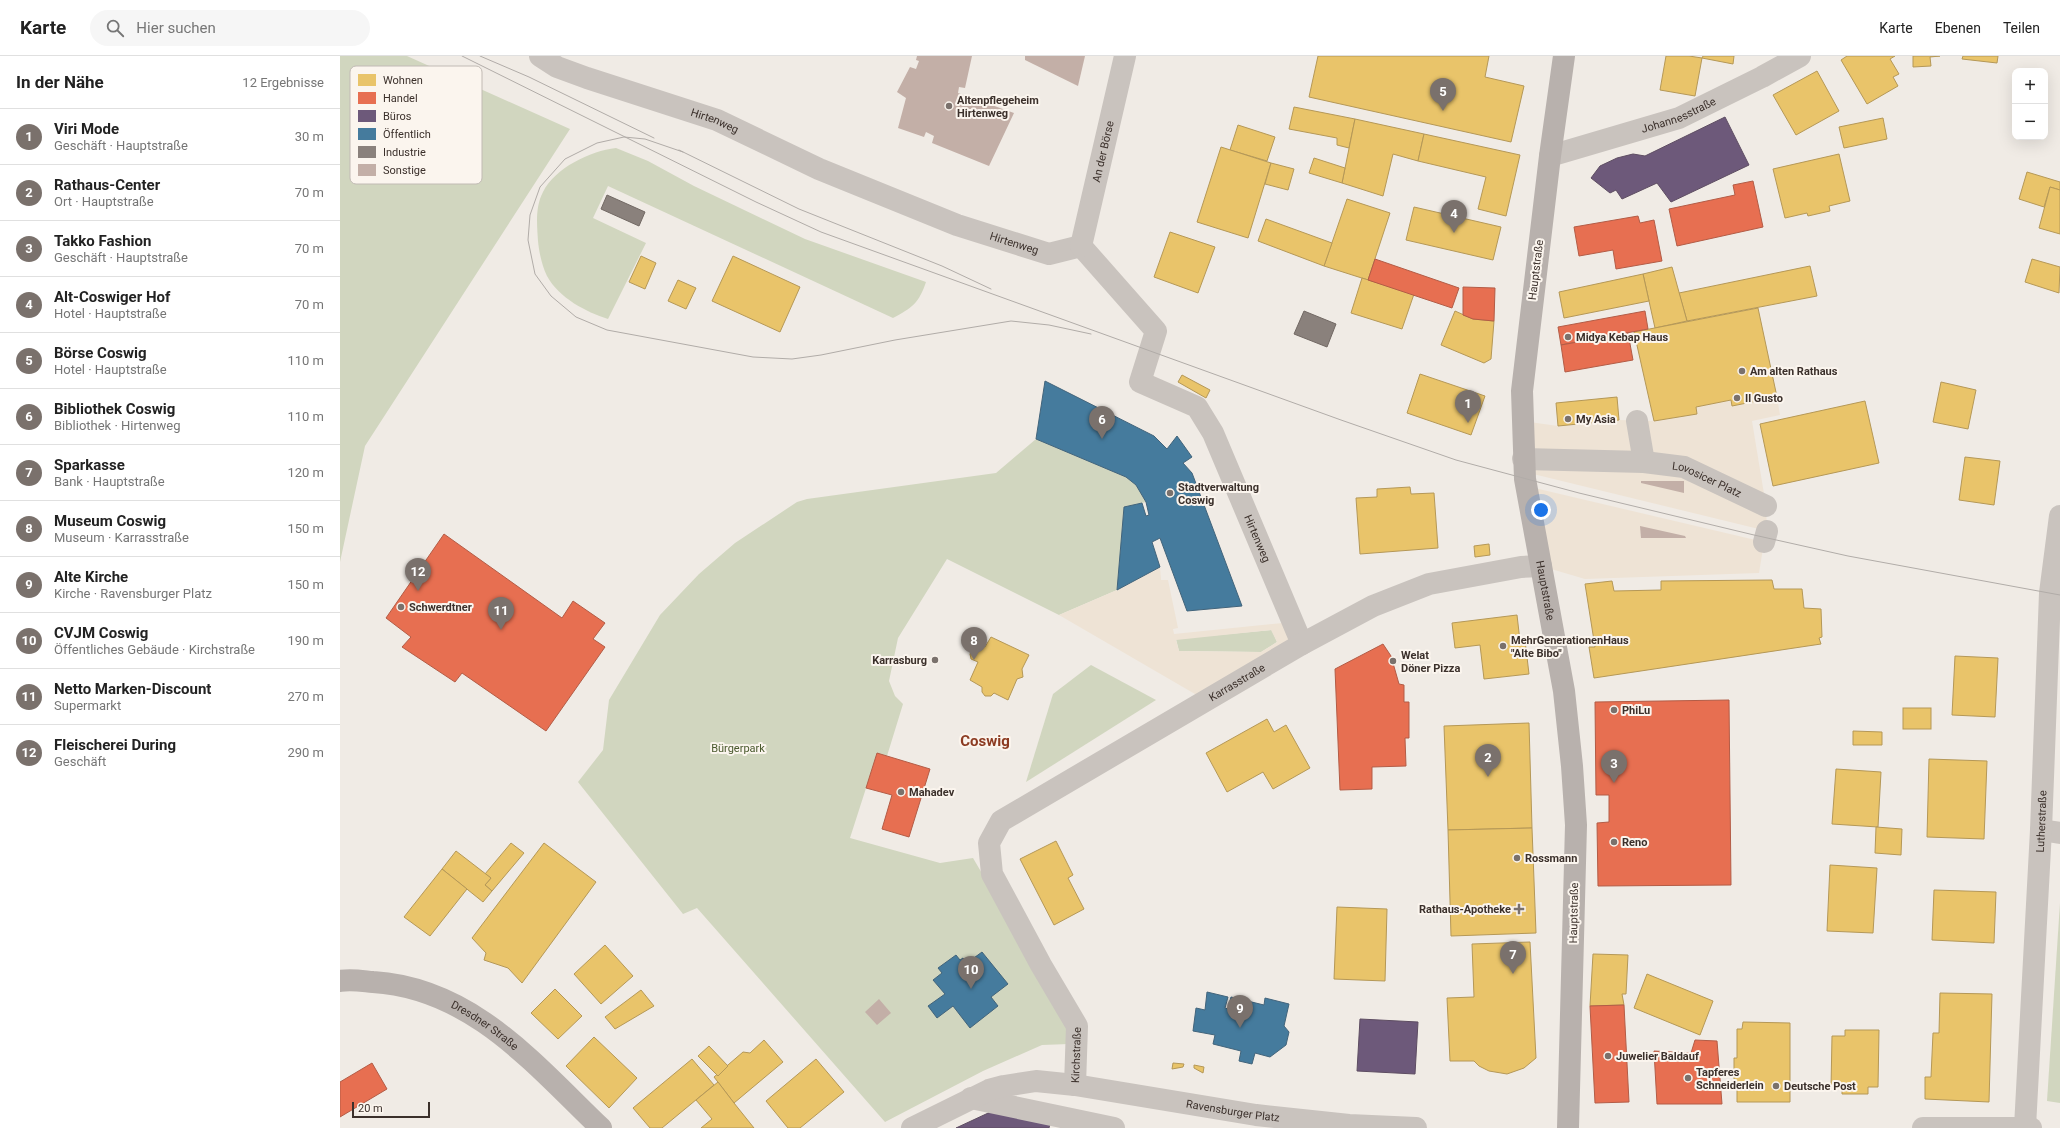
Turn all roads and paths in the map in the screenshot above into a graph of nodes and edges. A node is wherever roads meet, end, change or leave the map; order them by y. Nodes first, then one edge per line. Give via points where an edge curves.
1 (540, 56) edge
2 (1125, 56) edge
3 (1564, 56) edge
4 (1800, 56) edge
5 (1550, 156) junction
6 (1081, 246) junction
7 (1637, 421) dead end
8 (1523, 459) junction
9 (1644, 462) junction
10 (1766, 506) dead end
11 (2060, 516) edge
12 (1541, 566) junction
13 (1302, 644) junction
14 (2051, 832) edge
15 (992, 874) joint
16 (340, 981) edge
17 (1075, 1085) junction
18 (971, 1098) junction
19 (601, 1128) edge
20 (912, 1128) edge
21 (1114, 1128) edge
22 (1416, 1128) edge
23 (1568, 1128) edge
24 (1923, 1128) edge
25 (2028, 1128) edge

1 - 6 street, Hirtenweg via 557,67 587,78 717,120 819,169 957,225 1049,254
2 - 6 street, An der Börse
3 - 5 main road, Hauptstraße
4 - 5 street, Johannesstraße via 1679,118
5 - 8 main road, Hauptstraße via 1522,391
6 - 13 street, Hirtenweg via 1156,331 1140,382 1197,407 1213,433
7 - 9 street
8 - 9 street, Lovosicer Platz
8 - 12 main road, Hauptstraße
9 - 10 street, Lovosicer Platz via 1684,467
11 - 14 street, Lutherstraße via 2050,593
12 - 13 street, Karrasstraße via 1429,584 1373,606
12 - 23 main road, Hauptstraße via 1566,704 1576,825
13 - 15 street, Karrasstraße via 1001,821 989,842
14 - 25 street, Lutherstraße
15 - 17 street, Kirchstraße via 1077,1026
16 - 19 main road, Dresdner Straße via 399,984 463,1008 502,1034
17 - 18 street, Kirchstraße via 1036,1081 1004,1086
17 - 22 street, Ravensburger Platz via 1256,1115 1349,1125
18 - 20 street, Kirchstraße
18 - 21 street
24 - 25 street

